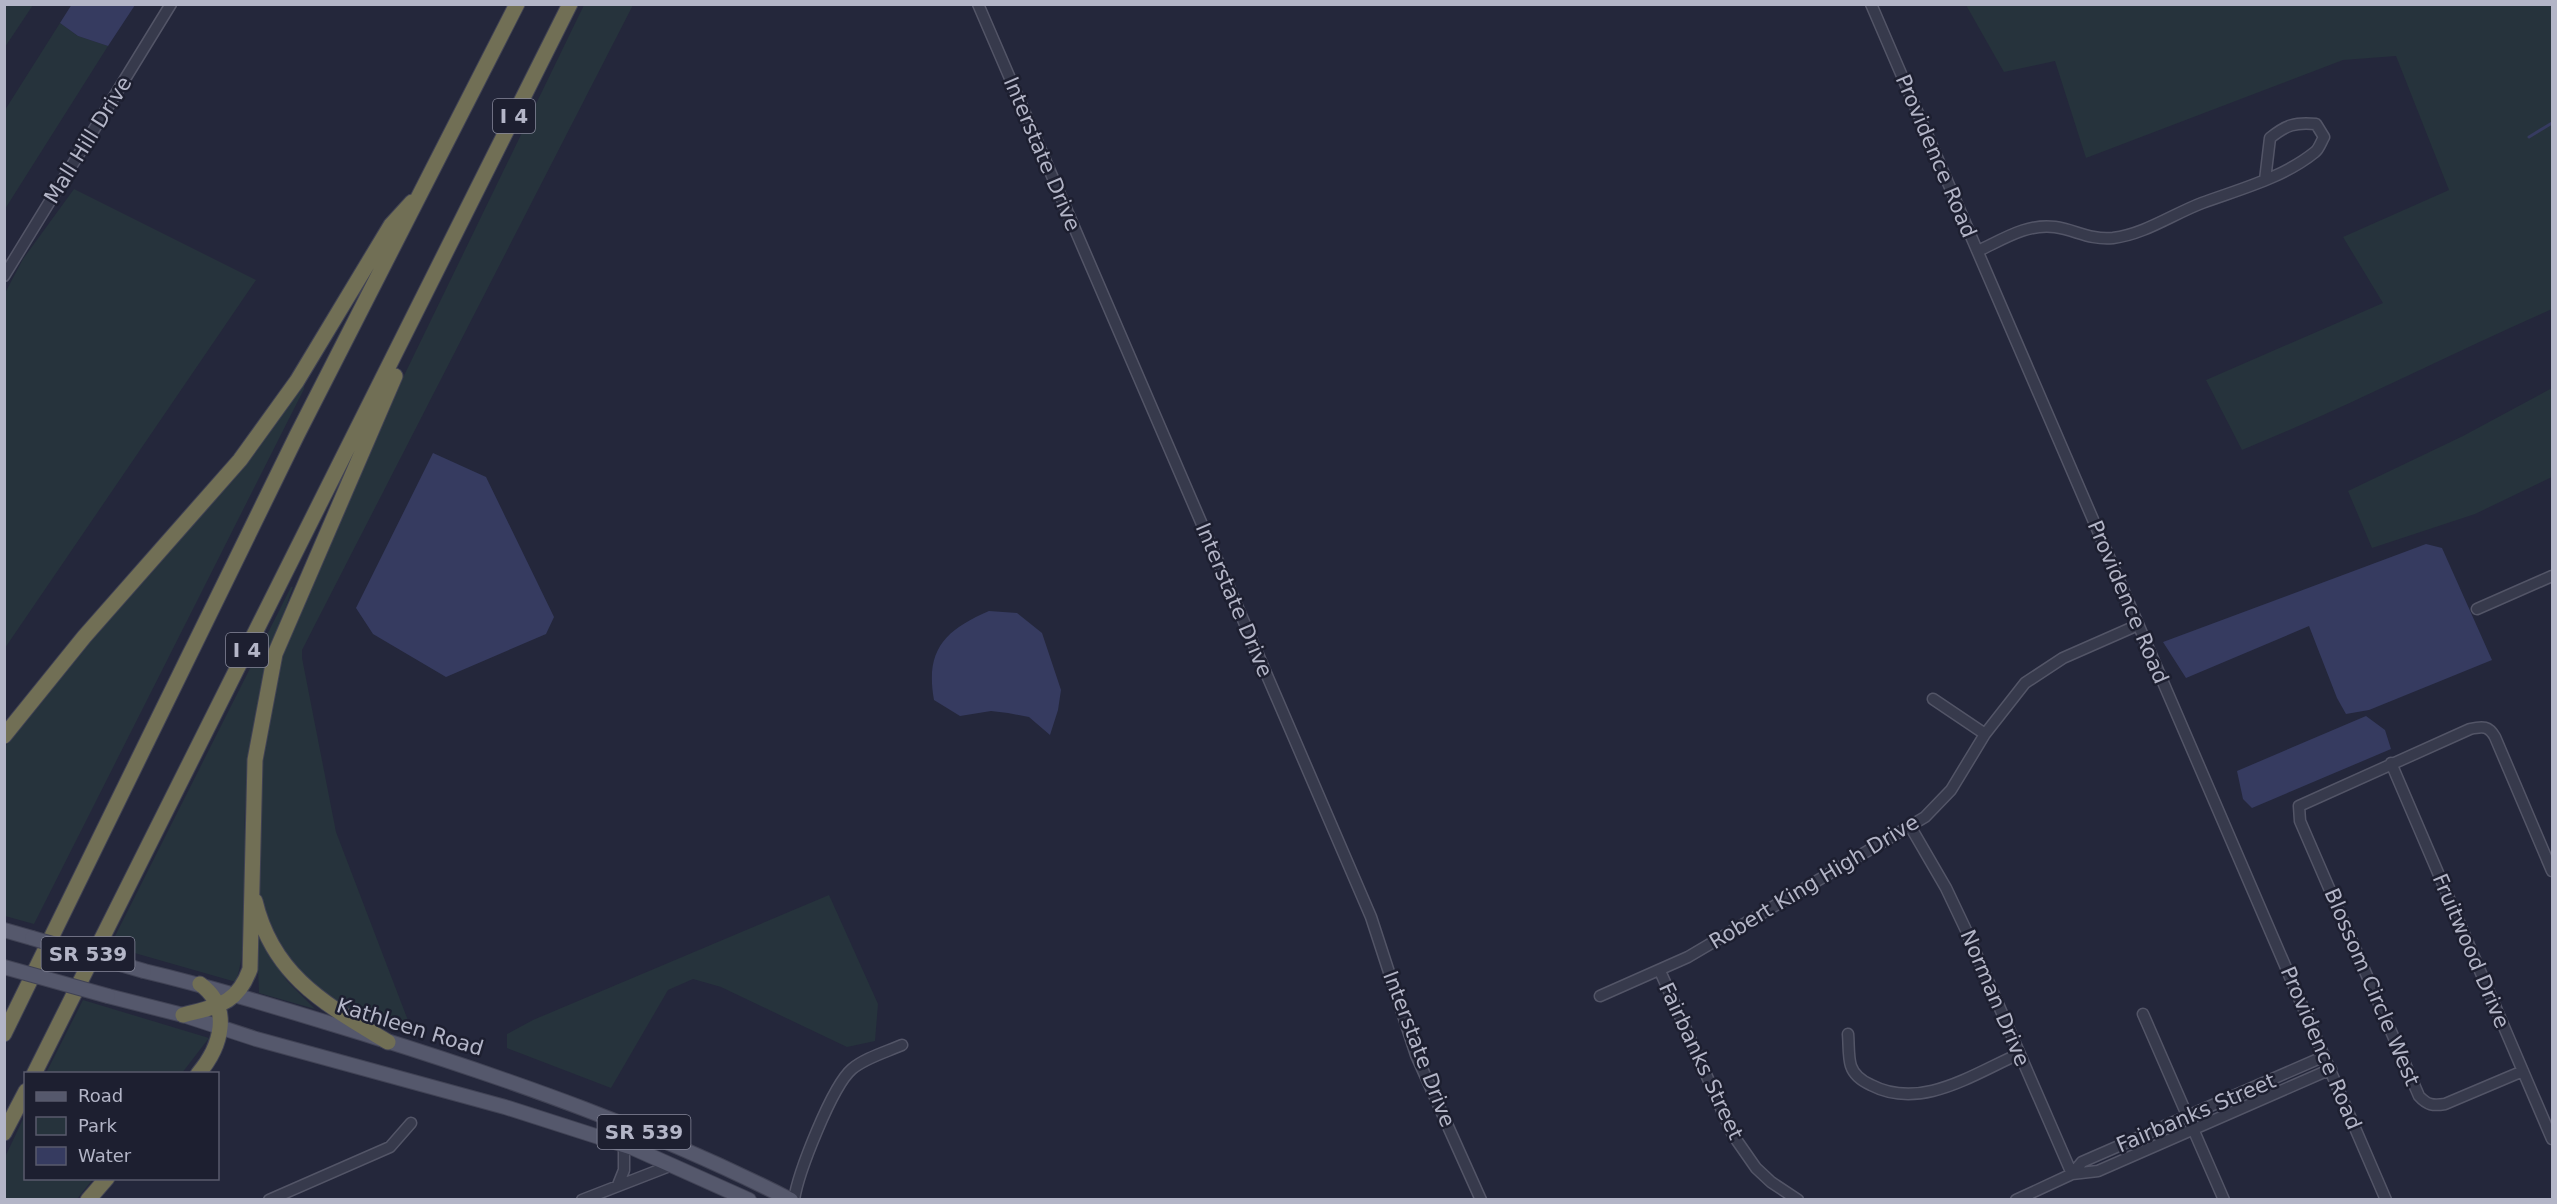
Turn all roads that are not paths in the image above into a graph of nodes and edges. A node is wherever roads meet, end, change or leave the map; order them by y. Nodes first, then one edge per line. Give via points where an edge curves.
1 (171, 4) edge
2 (518, 4) edge
3 (570, 4) edge
4 (978, 4) edge
5 (1871, 4) edge
6 (2265, 180) junction
7 (425, 189) junction
8 (459, 227) junction
9 (1978, 251) junction
10 (4, 276) edge
11 (2553, 576) edge
12 (2477, 609) dead end
13 (2138, 625) junction
14 (1933, 699) dead end
15 (1985, 734) junction
16 (4, 736) edge
17 (2391, 763) junction
18 (1910, 826) junction
19 (2553, 871) edge
20 (250, 882) junction
21 (4, 930) edge
22 (4, 967) edge
23 (1660, 971) junction
24 (200, 984) junction
25 (236, 994) junction
26 (1600, 996) dead end
27 (219, 1006) junction
28 (2143, 1014) dead end
29 (183, 1015) junction
30 (219, 1027) junction
31 (4, 1034) edge
32 (1848, 1034) dead end
33 (388, 1042) junction
34 (902, 1046) dead end
35 (2019, 1054) junction
36 (2325, 1056) junction
37 (2331, 1069) junction
38 (2523, 1071) junction
39 (35, 1072) edge
40 (200, 1072) edge
41 (24, 1095) edge
42 (2188, 1116) junction
43 (411, 1123) dead end
44 (2194, 1130) junction
45 (4, 1133) edge
46 (2553, 1139) edge
47 (624, 1145) junction
48 (672, 1165) junction
49 (2072, 1174) junction
50 (106, 1180) edge
51 (618, 1185) junction
52 (1797, 1199) edge
53 (88, 1200) edge
54 (269, 1200) edge
55 (582, 1200) edge
56 (749, 1200) edge
57 (792, 1200) edge
58 (1481, 1200) edge
59 (2016, 1200) edge
60 (2224, 1200) edge
61 (2386, 1200) edge

1 - 10 street, Mall Hill Drive
2 - 7 highway, I 4
3 - 8 highway, I 4
4 - 58 street, Interstate Drive via 1371,917 1416,1055
5 - 9 street, Providence Road
6 - 6 street via 2270,138 2297,122 2316,124 2324,137 2317,151
6 - 9 street via 2122,236 2086,237 2048,226 2015,232
7 - 16 highway via 391,225 297,381 240,460 84,637
7 - 31 highway, I 4 via 297,435
8 - 20 highway via 275,654 255,760
8 - 39 highway, I 4
9 - 13 street, Providence Road
11 - 12 street
13 - 15 street, Robert King High Drive via 2046,668 2025,683
13 - 36 street, Providence Road
14 - 15 street
15 - 18 street, Robert King High Drive via 1951,790 1925,817
17 - 19 street via 2470,729 2491,729
17 - 38 street, Fruitwood Drive
17 - 38 street, Blossom Circle West via 2299,806 2300,821 2424,1102 2433,1106 2445,1104
18 - 23 street, Robert King High Drive
18 - 35 street, Norman Drive via 1946,888
20 - 25 highway via 250,969 244,986
20 - 33 highway via 262,924 286,968 330,1007
21 - 24 main road, Kathleen Road / SR 539, bridge
22 - 29 main road, SR 539, bridge
23 - 26 street, Robert King High Drive
23 - 52 street, Fairbanks Street via 1732,1135 1771,1182
24 - 25 main road, Kathleen Road / SR 539
24 - 27 highway via 213,994
25 - 27 highway
25 - 33 main road, Kathleen Road / SR 539
27 - 29 highway
27 - 30 highway
28 - 42 street
29 - 30 main road, SR 539
30 - 40 highway via 211,1059
30 - 47 main road, SR 539 via 460,1094
32 - 35 street via 1855,1074 1880,1090 1899,1095 1930,1092
33 - 57 main road, Kathleen Road / SR 539 via 493,1074 628,1126
34 - 57 street via 865,1061 842,1081 810,1147
35 - 49 street, Norman Drive
36 - 37 street, Providence Road
36 - 42 street, Fairbanks Street
37 - 44 street, Fairbanks Street
37 - 61 street, Providence Road
38 - 46 street, Fruitwood Drive
41 - 45 highway
42 - 44 street
42 - 49 street, Fairbanks Street via 2082,1162
43 - 54 street via 390,1147
44 - 49 street, Fairbanks Street via 2097,1171
44 - 60 street
47 - 48 main road, SR 539
47 - 51 street via 624,1170
48 - 51 street
48 - 56 main road, SR 539
49 - 59 street, Fairbanks Street
50 - 53 highway
51 - 55 street

